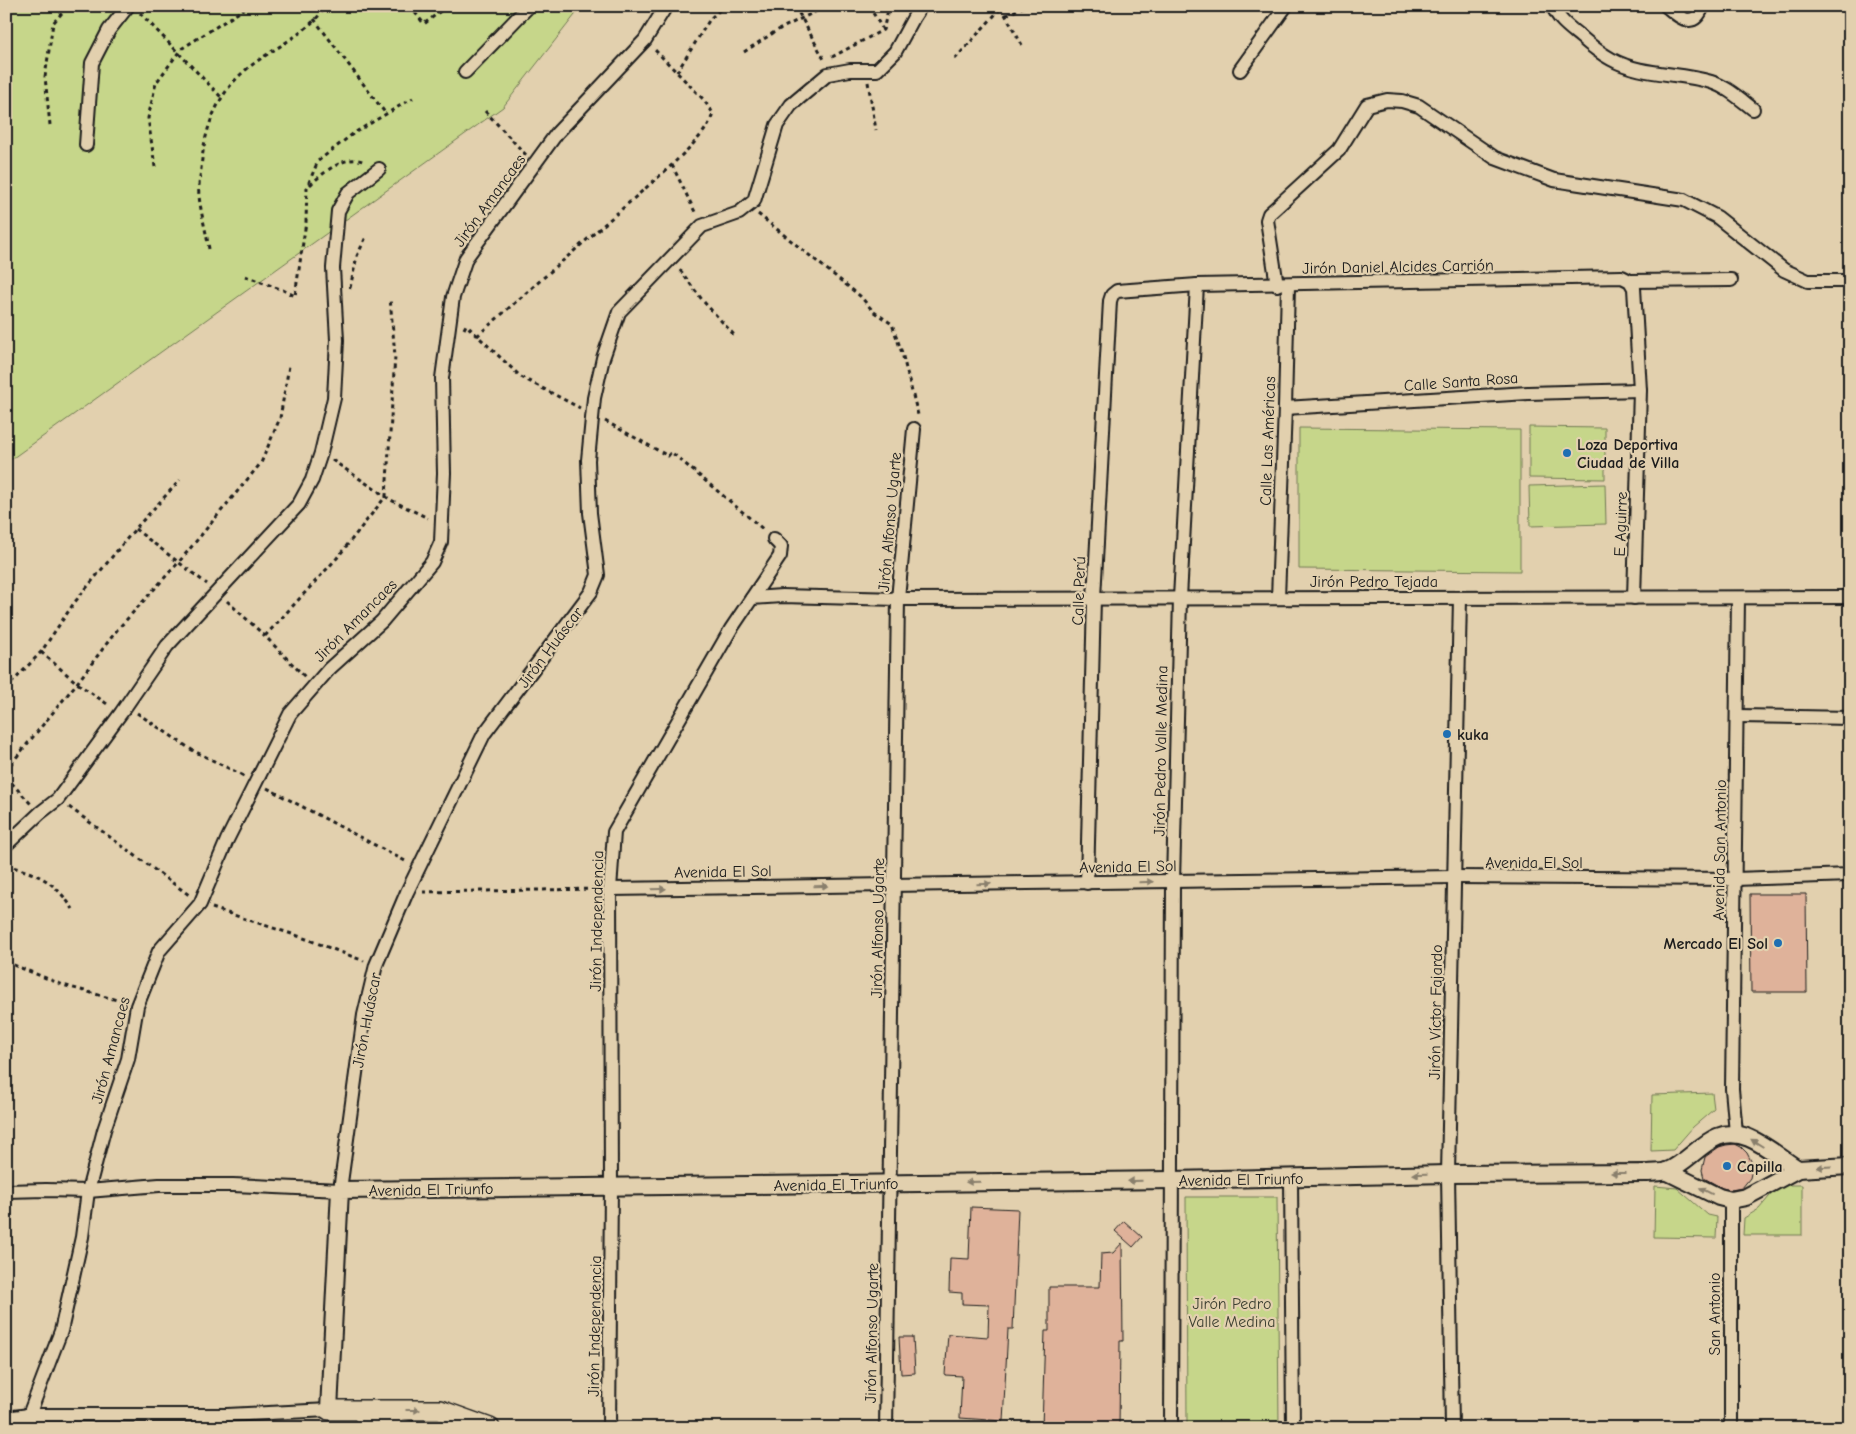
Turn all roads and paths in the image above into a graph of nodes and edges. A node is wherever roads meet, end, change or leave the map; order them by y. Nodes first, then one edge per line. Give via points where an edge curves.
1 (68, 6) edge
2 (128, 6) edge
3 (133, 6) edge
4 (249, 6) edge
5 (326, 6) edge
6 (410, 6) edge
7 (447, 6) edge
8 (529, 6) edge
9 (666, 6) edge
10 (724, 6) edge
11 (796, 6) edge
12 (827, 6) edge
13 (869, 6) edge
14 (891, 6) edge
15 (921, 6) edge
16 (1025, 6) edge
17 (1030, 6) edge
18 (1286, 6) edge
19 (1552, 6) edge
20 (1666, 6) edge
21 (1702, 6) edge
22 (1001, 7) edge
23 (1089, 12) dead end
24 (1006, 16) junction
25 (314, 19) junction
26 (802, 19) junction
27 (883, 30) junction
28 (644, 40) junction
29 (1022, 45) dead end
30 (744, 52) dead end
31 (178, 53) junction
32 (955, 59) dead end
33 (877, 70) junction
34 (1240, 70) dead end
35 (465, 72) dead end
36 (677, 72) junction
37 (221, 97) junction
38 (413, 98) dead end
39 (1752, 109) dead end
40 (485, 111) dead end
41 (386, 114) junction
42 (50, 125) dead end
43 (876, 130) dead end
44 (86, 145) dead end
45 (535, 165) junction
46 (672, 165) junction
47 (155, 167) dead end
48 (379, 169) joint
49 (308, 187) junction
50 (748, 206) junction
51 (702, 226) junction
52 (209, 249) dead end
53 (671, 257) junction
54 (245, 276) dead end
55 (1731, 280) dead end
56 (1630, 281) junction
57 (1850, 281) edge
58 (1197, 285) junction
59 (1283, 285) junction
60 (390, 298) dead end
61 (1110, 301) joint
62 (448, 330) junction
63 (477, 336) junction
64 (735, 336) dead end
65 (289, 366) dead end
66 (1640, 390) junction
67 (1285, 408) junction
68 (592, 414) junction
69 (914, 429) joint
70 (321, 452) junction
71 (180, 480) dead end
72 (386, 496) junction
73 (442, 525) junction
74 (774, 539) joint
75 (1850, 597) edge
76 (752, 598) junction
77 (1094, 598) junction
78 (1180, 598) junction
79 (1278, 598) junction
80 (1460, 598) junction
81 (1634, 598) junction
82 (1738, 598) junction
83 (898, 599) junction
84 (265, 636) dead end
85 (41, 652) junction
86 (77, 683) junction
87 (6, 688) edge
88 (121, 713) junction
89 (1737, 716) junction
90 (1850, 718) edge
91 (6, 770) edge
92 (6, 777) edge
93 (58, 799) junction
94 (40, 813) junction
95 (6, 845) edge
96 (6, 865) edge
97 (1850, 876) edge
98 (1454, 877) junction
99 (1735, 879) junction
100 (1173, 882) junction
101 (1087, 883) junction
102 (894, 886) junction
103 (610, 889) junction
104 (407, 892) junction
105 (200, 904) junction
106 (73, 909) dead end
107 (6, 962) edge
108 (376, 965) junction
109 (137, 1006) junction
110 (1736, 1134) junction
111 (1850, 1166) edge
112 (1798, 1169) junction
113 (1666, 1171) junction
114 (1448, 1174) junction
115 (1291, 1178) junction
116 (1172, 1180) junction
117 (888, 1183) junction
118 (611, 1186) junction
119 (340, 1190) junction
120 (6, 1191) edge
121 (88, 1191) junction
122 (1731, 1200) junction
123 (329, 1410) junction
124 (29, 1415) junction
125 (6, 1418) edge
126 (414, 1428) edge
127 (490, 1428) edge
128 (609, 1428) edge
129 (886, 1428) edge
130 (1171, 1428) edge
131 (1293, 1428) edge
132 (1452, 1428) edge
133 (1731, 1428) edge

1 - 42 path via 53,23 45,77
2 - 44 street via 109,30 92,63
3 - 31 path
4 - 31 path
5 - 25 path
6 - 7 path via 424,24
8 - 35 street
9 - 28 street, Jirón Amancaes
10 - 36 path via 710,19
11 - 26 path
12 - 26 path
13 - 27 path
14 - 27 path
15 - 33 street via 895,52
16 - 24 path
17 - 23 path
18 - 34 street
19 - 39 street via 1562,21 1612,60 1627,66 1713,82 1729,90
20 - 21 street via 1686,20 1694,20
22 - 24 path
22 - 32 path
24 - 29 path
25 - 37 path via 247,69
25 - 41 path
26 - 27 path via 825,61
26 - 30 path
28 - 36 path
28 - 45 street, Jirón Amancaes via 557,133
31 - 37 path
31 - 47 path via 156,83 148,118
33 - 43 path via 868,81
33 - 50 street via 828,74 791,105 777,125 754,201
36 - 46 path via 713,113 698,138
37 - 52 path via 203,144 199,195
38 - 41 path
40 - 45 path
41 - 49 path via 354,133 318,161
45 - 62 street, Jirón Amancaes via 466,258 453,297
46 - 51 path
46 - 63 path
48 - 49 path via 360,160 343,162
48 - 70 street via 348,193 338,211 333,268 337,340 334,398
49 - 54 path via 295,296
50 - 51 street, Jirón Huáscar via 739,213
50 - 69 path via 892,324 918,416
51 - 53 street, Jirón Huáscar
53 - 64 path via 703,301
53 - 68 street, Jirón Huáscar via 619,312 603,358
55 - 56 street, Jirón Daniel Alcides Carrión
56 - 59 street, Jirón Daniel Alcides Carrión via 1622,277
56 - 66 street, E Aguirre via 1634,288
57 - 59 street, Calle Las Américas via 1808,281 1784,270 1717,217 1684,200 1554,180 1495,158 1419,106 1387,100 1367,105 1339,150 1269,214 1267,220
58 - 59 street, Jirón Daniel Alcides Carrión
58 - 61 street, Jirón Daniel Alcides Carrión via 1117,291
58 - 78 street, Jirón Pedro Valle Medina
59 - 67 street, Calle Las Américas
60 - 72 path via 395,356
61 - 77 street, Calle Perú
62 - 63 path via 459,337 466,325
62 - 73 street, Jirón Amancaes via 442,378
63 - 68 path via 521,377
65 - 86 path via 280,418 261,464 117,630
66 - 67 street, Calle Santa Rosa via 1528,393
66 - 81 street, E Aguirre
67 - 79 street, Calle Las Américas
68 - 74 path via 668,456 671,452
68 - 104 street, Jirón Huáscar via 589,495 598,575 591,592 484,734
69 - 83 street, Jirón Alfonso Ugarte
70 - 72 path
70 - 88 street via 312,480 299,504 167,646
71 - 85 path via 74,603
72 - 73 path
72 - 84 path via 337,558
73 - 105 street, Jirón Amancaes via 441,542 432,562 382,621 328,669 290,714 227,840
74 - 76 street, Jirón Independencia via 780,546 780,556
75 - 82 street, Jirón Pedro Tejada
76 - 83 street
76 - 103 street, Jirón Independencia via 614,832
77 - 78 street, Jirón Pedro Tejada
77 - 83 street, Jirón Pedro Tejada
77 - 101 street, Calle Perú
78 - 79 street, Jirón Pedro Tejada
78 - 100 street, Jirón Pedro Valle Medina
79 - 80 street, Jirón Pedro Tejada
80 - 81 street, Jirón Pedro Tejada
80 - 98 street, Jirón Víctor Fajardo
81 - 82 street, Jirón Pedro Tejada
82 - 89 street, Avenida San Antonio
83 - 102 street, Jirón Alfonso Ugarte
85 - 86 path
85 - 87 path
86 - 88 path
86 - 91 path
88 - 93 street
89 - 90 street
89 - 99 street, Avenida San Antonio
92 - 94 path
93 - 94 street
93 - 105 path
94 - 95 street
96 - 106 path via 38,874 61,892
97 - 99 street, Avenida El Sol
98 - 99 street, Avenida El Sol
98 - 100 street, Avenida El Sol
98 - 114 street, Jirón Víctor Fajardo
99 - 110 street, Avenida San Antonio via 1732,1089
101 -> 100 street, Avenida El Sol
100 - 116 street, Jirón Pedro Valle Medina
102 -> 101 street, Avenida El Sol
103 -> 102 street, Avenida El Sol
102 - 117 street, Jirón Alfonso Ugarte
103 - 104 path
103 - 118 street, Jirón Independencia
104 - 108 street, Jirón Huáscar
105 - 108 path
105 - 109 street, Jirón Amancaes via 159,951
107 - 109 path via 63,985
108 - 119 street, Jirón Huáscar via 364,1015
109 - 121 street, Jirón Amancaes via 128,1059
112 -> 110 street via 1749,1138
110 - 113 street via 1721,1135 1708,1141
111 -> 112 street
112 - 122 street via 1746,1197
113 -> 114 street, Avenida El Triunfo
122 -> 113 street
114 -> 115 street, Avenida El Triunfo
114 - 132 street, Jirón Víctor Fajardo
115 - 116 street, Avenida El Triunfo
115 - 131 street
116 -> 117 street, Avenida El Triunfo
116 - 130 street, Jirón Pedro Valle Medina
117 - 118 street, Avenida El Triunfo
117 - 129 street, Jirón Alfonso Ugarte
118 - 119 street, Avenida El Triunfo
118 - 128 street, Jirón Independencia
119 - 121 street, Avenida El Triunfo via 158,1185
119 - 123 street, Jirón Huáscar
120 - 121 street, Avenida El Triunfo
121 - 124 street, Jirón Amancaes via 82,1237 61,1331
122 - 133 street, San Antonio
123 - 124 street via 227,1415
123 - 126 street
123 -> 127 main road via 440,1410
124 - 125 street

